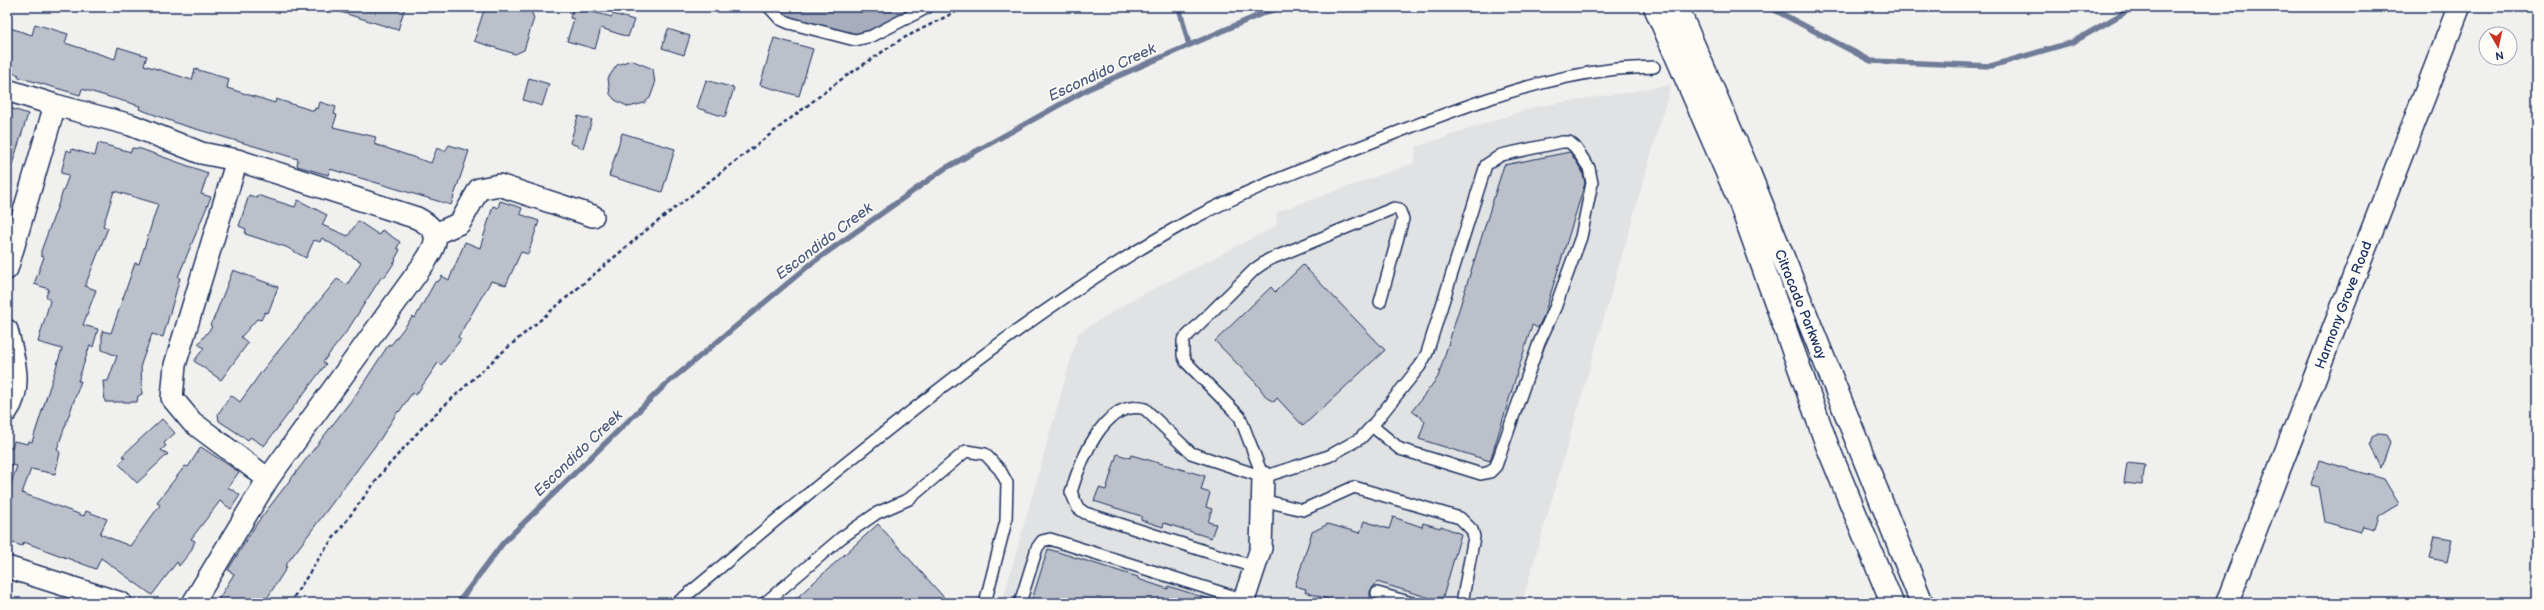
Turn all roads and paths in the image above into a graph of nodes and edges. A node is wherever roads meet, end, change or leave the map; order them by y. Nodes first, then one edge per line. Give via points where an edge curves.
1 (769, 7) edge
2 (928, 7) edge
3 (965, 7) edge
4 (1655, 7) edge
5 (2459, 7) edge
6 (1677, 21) edge
7 (1654, 67) dead end
8 (7, 90) edge
9 (55, 105) junction
10 (237, 160) junction
11 (593, 216) dead end
12 (434, 234) junction
13 (7, 269) edge
14 (1380, 302) dead end
15 (7, 330) edge
16 (7, 410) edge
17 (1372, 426) junction
18 (1263, 477) junction
19 (268, 479) junction
20 (1262, 500) junction
21 (7, 567) edge
22 (1255, 567) junction
23 (1377, 592) dead end
24 (1247, 602) edge
25 (121, 603) edge
26 (193, 603) edge
27 (290, 603) edge
28 (677, 603) edge
29 (765, 603) edge
30 (985, 603) edge
31 (1020, 603) edge
32 (1412, 603) edge
33 (1462, 603) edge
34 (1892, 603) edge
35 (1922, 603) edge
36 (2227, 603) edge

1 - 2 lane via 780,19 790,23 855,40 872,36
3 - 27 path via 900,40 839,81 644,232 499,355 429,420 385,469 323,552
4 - 6 main road, Citracado Parkway
5 - 36 main road, Harmony Grove Road
6 - 34 main road, Citracado Parkway via 1827,445
6 - 35 main road, Citracado Parkway via 1748,170
7 - 28 lane via 1608,70 1534,86 1492,99 1301,170 1192,219 1119,264 999,345 883,434
8 - 9 street
9 - 10 street via 131,125 201,153
9 - 13 street
10 - 12 street via 418,218 428,224
10 - 19 street via 174,365 172,398 192,422
11 - 12 street via 499,185 479,188 460,223
12 - 19 street via 436,246
14 - 18 lane via 1403,219 1399,209 1394,208 1268,260 1255,269 1183,340 1183,355 1186,362 1240,417
15 - 16 street via 16,370 14,394
17 - 17 lane via 1400,449 1412,454 1481,474 1490,472 1496,466 1539,343 1555,308 1581,236 1592,175 1575,147 1569,142 1501,155 1486,165 1427,353 1420,366
17 - 18 lane via 1362,438 1329,456
18 - 20 street
18 - 22 lane via 1191,453 1145,409 1136,406 1114,413 1079,465 1071,492 1078,508 1085,513
19 - 26 street
20 - 22 street via 1261,548
20 - 33 lane via 1303,510 1354,487 1460,518 1472,530 1474,537
21 - 25 street
22 - 24 street
23 - 32 lane
24 - 31 lane via 1050,539 1042,541 1037,548
29 - 30 lane via 841,538 877,513 909,499 966,451 985,454 1000,470 1007,483 1006,522

